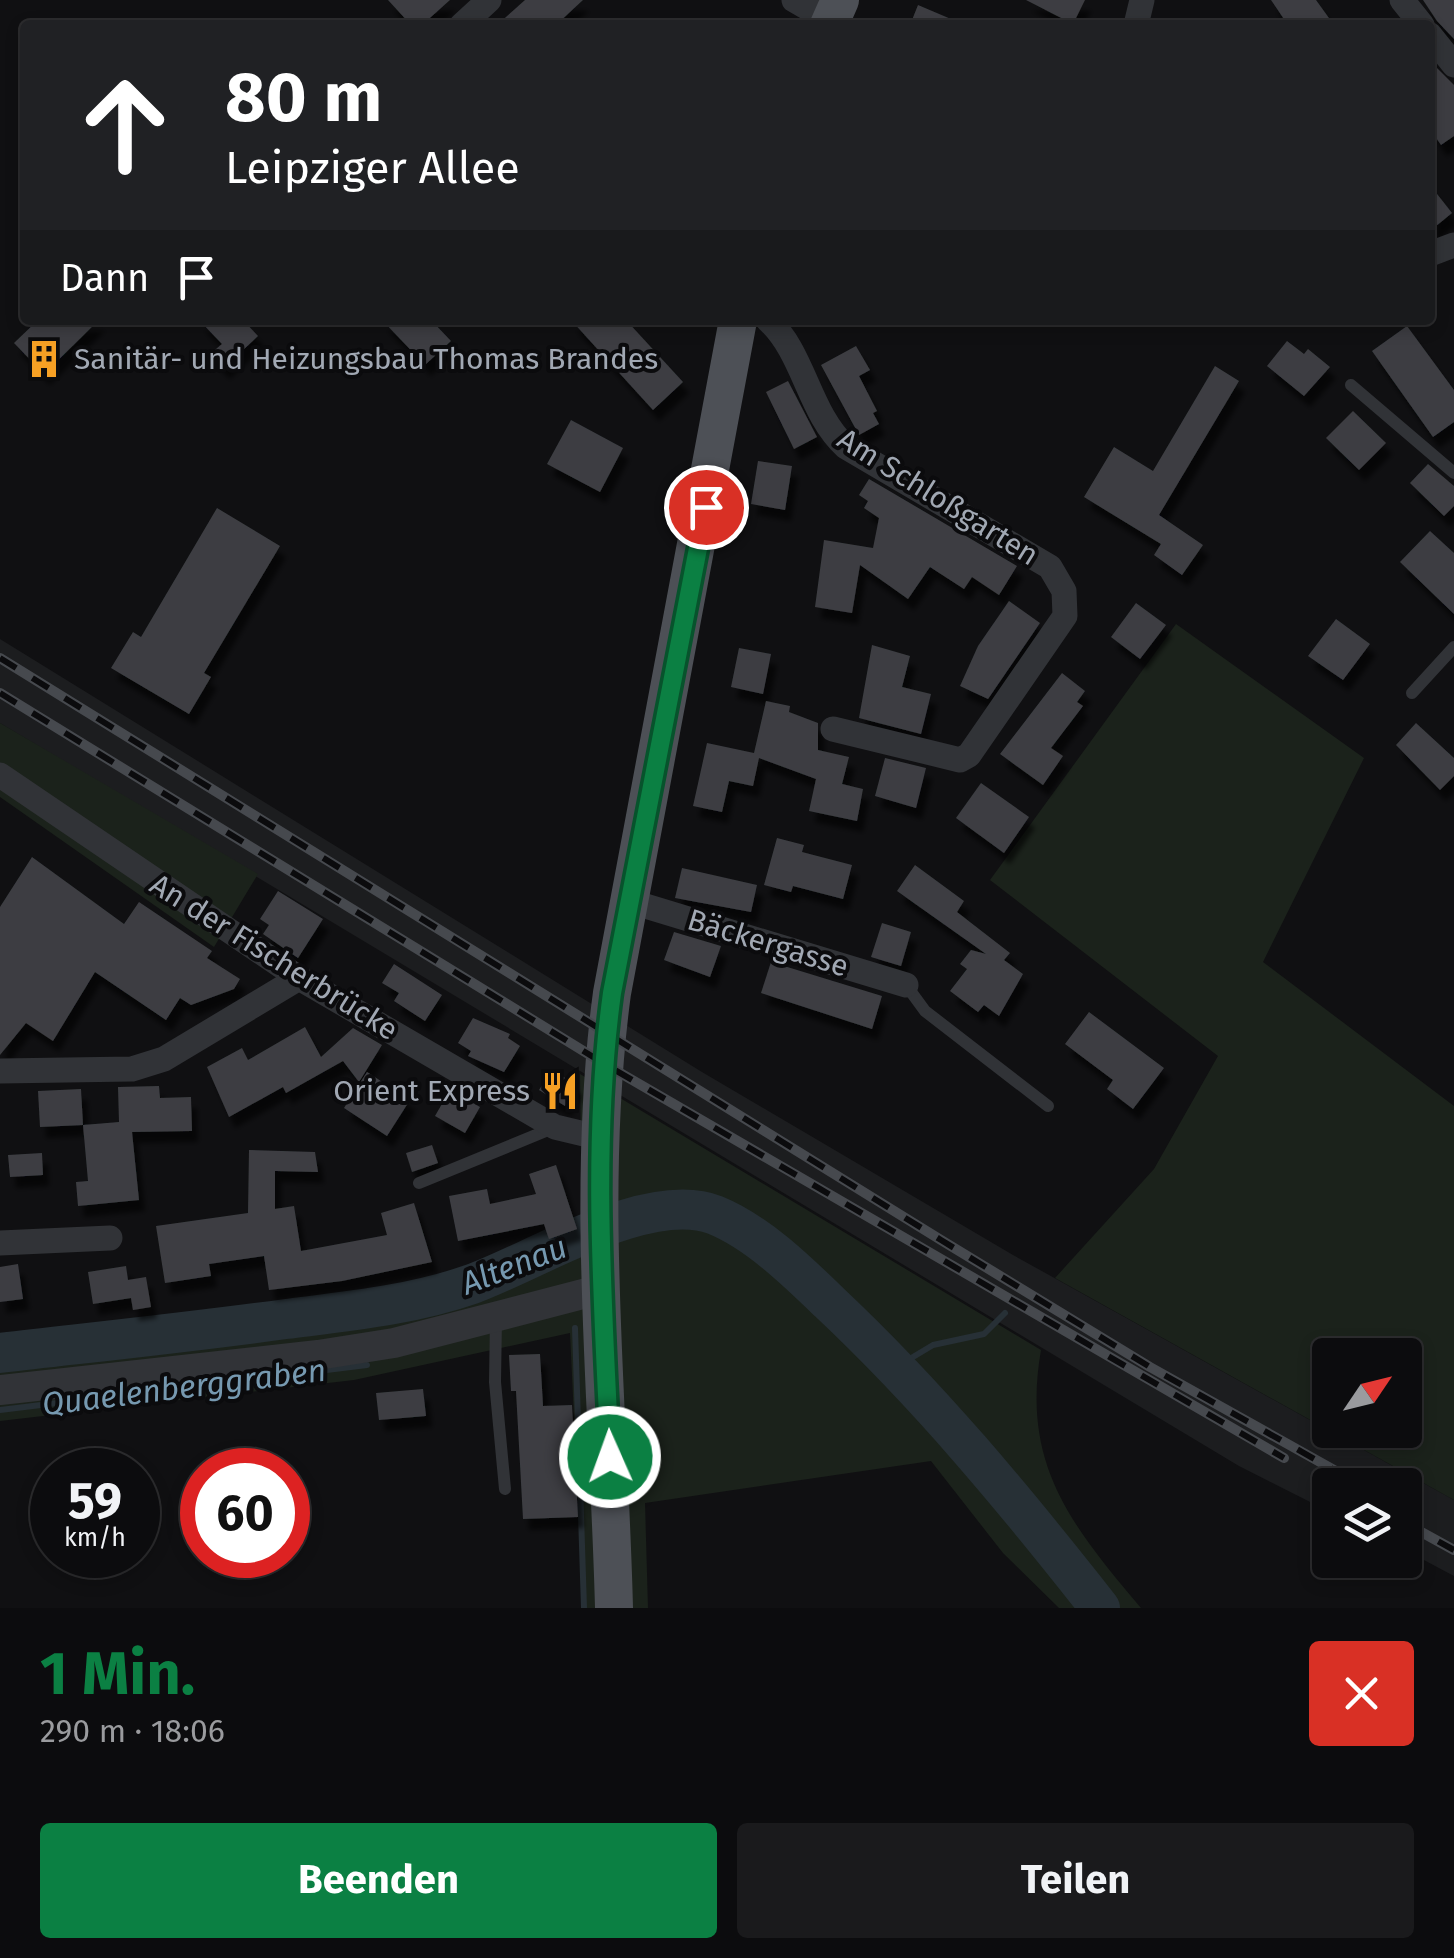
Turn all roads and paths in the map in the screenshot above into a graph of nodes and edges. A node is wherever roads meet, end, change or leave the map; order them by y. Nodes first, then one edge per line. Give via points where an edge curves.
1 (488, 0) edge
2 (794, 0) edge
3 (1402, 0) edge
4 (834, 18) edge
5 (467, 20) edge
6 (1418, 20) edge
7 (1435, 41) edge
8 (1454, 65) edge
9 (737, 325) edge
10 (772, 325) edge
11 (1351, 384) dead end
12 (1454, 473) edge
13 (1454, 646) edge
14 (1412, 693) dead end
15 (833, 729) dead end
16 (0, 775) edge
17 (629, 902) junction
18 (300, 978) junction
19 (906, 985) joint
20 (0, 1071) edge
21 (1048, 1106) dead end
22 (556, 1127) junction
23 (601, 1138) junction
24 (418, 1184) dead end
25 (110, 1238) dead end
26 (0, 1243) edge
27 (602, 1288) junction
28 (496, 1318) junction
29 (0, 1390) edge
30 (505, 1489) dead end
31 (614, 1608) edge

1 - 5 street
2 - 4 street
3 - 6 street
7 - 8 street
9 - 17 main road
10 - 15 street, Am Schloßgarten via 834,436 1050,568 1064,591 1066,616 969,755 960,760
11 - 12 lane
13 - 14 lane
16 - 18 street, An der Fischerbrücke
17 - 19 street, Bäckergasse
17 - 23 main road via 604,1048
18 - 20 street via 164,1059 132,1069
18 - 22 street, An der Fischerbrücke
19 - 21 lane via 925,1010
22 - 23 street, An der Fischerbrücke
22 - 24 lane
23 - 27 main road
25 - 26 street
27 - 28 street
27 - 31 main road
28 - 29 street via 318,1356
28 - 30 lane

